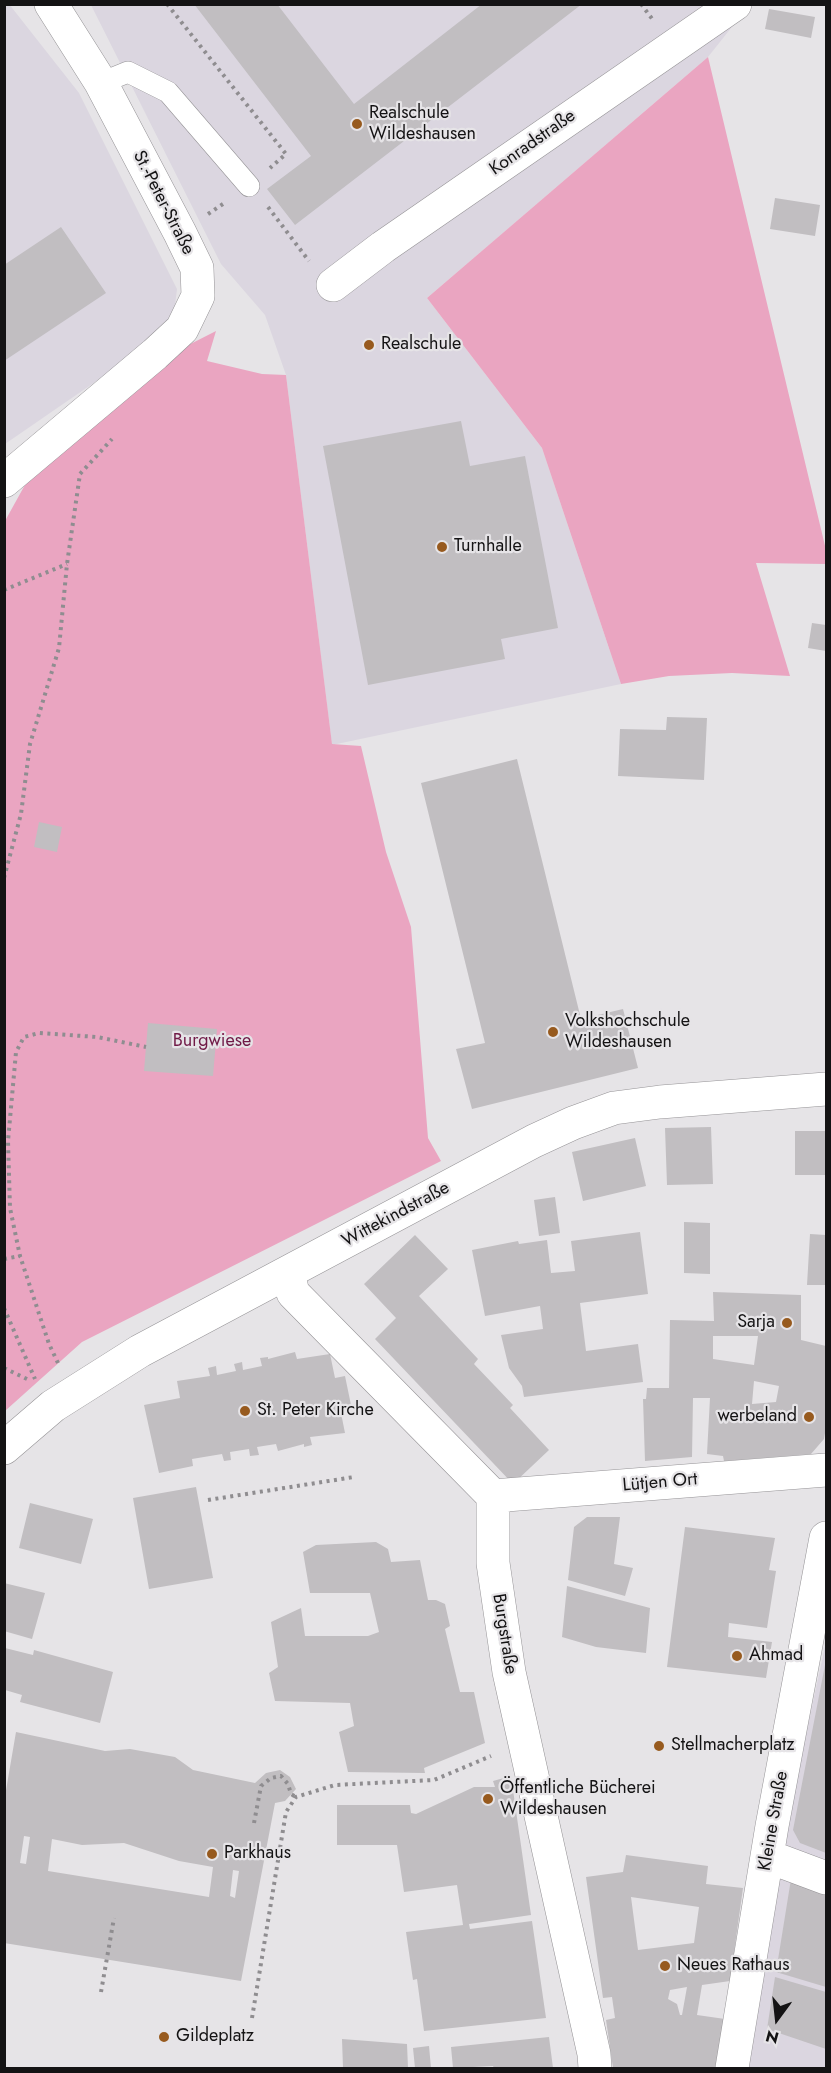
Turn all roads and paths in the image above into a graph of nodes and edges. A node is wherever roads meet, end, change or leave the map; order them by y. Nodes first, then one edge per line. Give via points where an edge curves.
1 (51, 4) edge
2 (167, 4) edge
3 (735, 4) edge
4 (101, 83) junction
5 (249, 186) junction
6 (180, 233) junction
7 (333, 285) joint
8 (119, 431) dead end
9 (4, 481) edge
10 (67, 564) junction
11 (4, 590) edge
12 (4, 878) edge
13 (146, 1047) dead end
14 (826, 1089) edge
15 (20, 1256) junction
16 (4, 1259) edge
17 (288, 1274) junction
18 (4, 1308) edge
19 (60, 1367) dead end
20 (4, 1368) edge
21 (4, 1448) edge
22 (826, 1470) edge
23 (354, 1477) dead end
24 (493, 1496) junction
25 (208, 1500) dead end
26 (826, 1538) edge
27 (524, 1743) junction
28 (297, 1797) junction
29 (254, 1823) dead end
30 (767, 1856) junction
31 (826, 1878) edge
32 (114, 1918) dead end
33 (101, 1992) dead end
34 (252, 2018) dead end
35 (595, 2068) edge
36 (732, 2068) edge

1 - 4 street, St.-Peter-Straße
2 - 5 path via 286,154
3 - 7 street, Konradstraße
4 - 5 lane via 128,72 168,92
4 - 6 street, St.-Peter-Straße
5 - 6 path
5 - 7 path via 317,272
6 - 9 street, St.-Peter-Straße via 196,268 198,296 182,329
8 - 10 path via 80,474
10 - 11 path
10 - 12 path via 60,648 30,744 21,814
13 - 15 path via 54,1033 24,1037 16,1052 8,1141 10,1208
14 - 17 street, Wittekindstraße via 614,1108 534,1140
15 - 16 path
15 - 19 path
17 - 21 street, Wittekindstraße via 140,1351 53,1406
17 - 24 street via 293,1293
18 - 20 path via 37,1384
22 - 24 street, Lütjen Ort
23 - 25 path
24 - 27 street, Burgstraße via 493,1563
26 - 30 street, Kleine Straße
27 - 28 path via 434,1780 335,1785
27 - 35 street, Burgstraße
28 - 29 path via 281,1776 271,1778 261,1786
28 - 34 path via 286,1812
30 - 31 street
30 - 36 street, Kleine Straße
32 - 33 path

